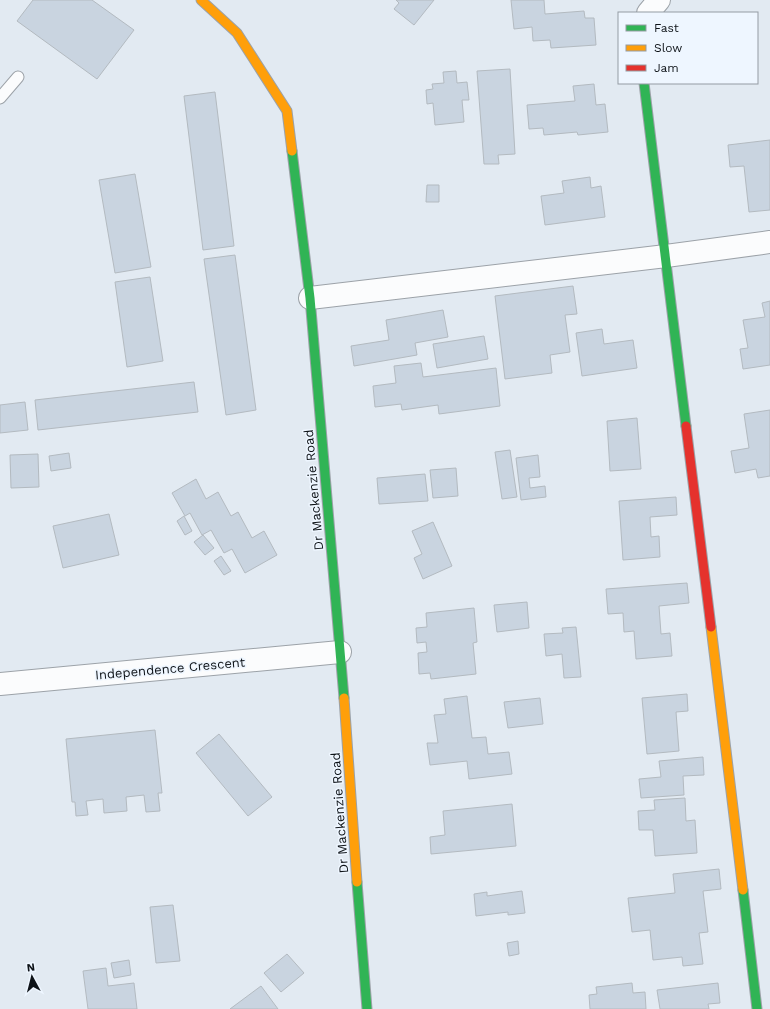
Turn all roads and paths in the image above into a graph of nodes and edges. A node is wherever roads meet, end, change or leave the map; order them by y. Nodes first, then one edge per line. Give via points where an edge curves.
1 (201, 0) edge
2 (659, 0) edge
3 (649, 12) edge
4 (18, 77) dead end
5 (644, 84) edge
6 (0, 98) edge
7 (770, 242) edge
8 (666, 256) junction
9 (310, 298) junction
10 (340, 652) junction
11 (0, 684) edge
12 (367, 1009) edge
13 (757, 1009) edge

1 - 9 street, Dr Mackenzie Road via 237,33 287,111
2 - 3 street
4 - 6 lane
5 - 8 street
7 - 8 street
8 - 9 street
8 - 13 street
9 - 10 street, Dr Mackenzie Road
10 - 11 street, Independence Crescent
10 - 12 street, Dr Mackenzie Road

